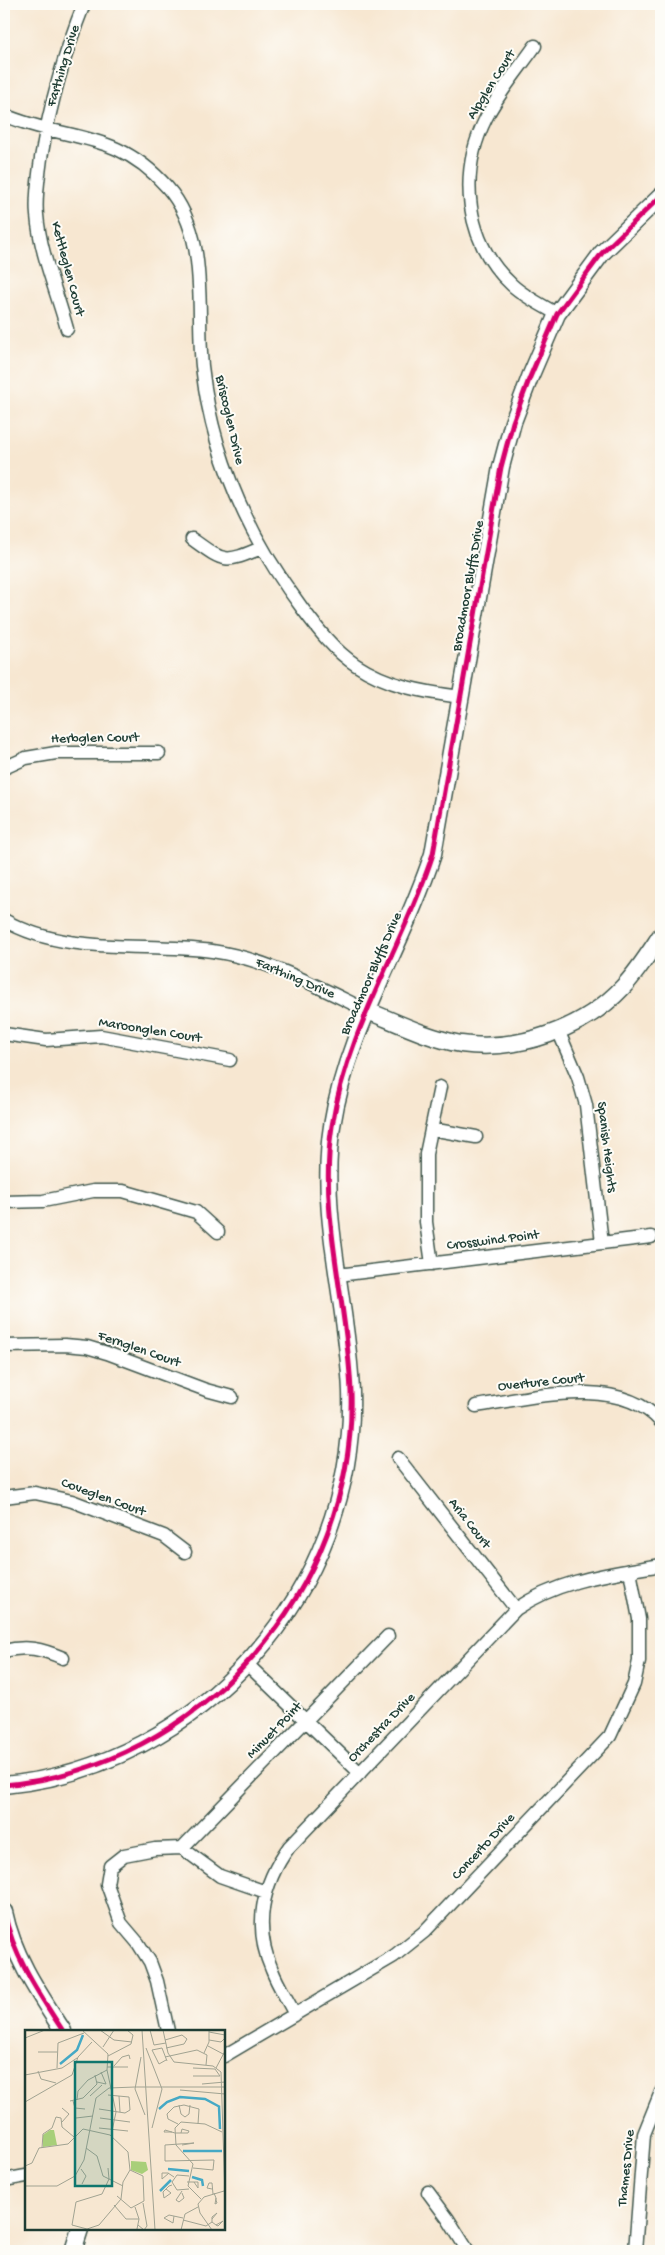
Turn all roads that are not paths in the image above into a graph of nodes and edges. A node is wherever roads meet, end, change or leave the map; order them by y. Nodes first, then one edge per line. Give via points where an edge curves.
1 (84, 4) edge
2 (535, 46) dead end
3 (4, 115) edge
4 (46, 128) junction
5 (661, 196) edge
6 (557, 314) junction
7 (67, 329) dead end
8 (192, 539) dead end
9 (261, 548) junction
10 (461, 697) junction
11 (159, 753) dead end
12 (4, 768) edge
13 (4, 920) edge
14 (661, 935) edge
15 (368, 1011) junction
16 (558, 1030) junction
17 (4, 1034) edge
18 (230, 1060) dead end
19 (440, 1087) dead end
20 (431, 1129) junction
21 (476, 1137) dead end
22 (4, 1202) edge
23 (218, 1232) dead end
24 (651, 1237) dead end
25 (602, 1243) junction
26 (432, 1264) junction
27 (338, 1276) junction
28 (4, 1346) edge
29 (232, 1397) dead end
30 (476, 1406) dead end
31 (661, 1422) edge
32 (398, 1458) dead end
33 (4, 1497) edge
34 (186, 1552) dead end
35 (661, 1565) edge
36 (630, 1571) junction
37 (516, 1609) junction
38 (388, 1636) dead end
39 (4, 1651) edge
40 (63, 1658) dead end
41 (247, 1664) junction
42 (306, 1720) junction
43 (360, 1773) junction
44 (4, 1785) edge
45 (182, 1848) junction
46 (266, 1892) junction
47 (4, 1912) edge
48 (295, 2015) junction
49 (62, 2030) edge
50 (168, 2030) edge
51 (225, 2055) edge
52 (661, 2092) edge
53 (25, 2176) edge
54 (4, 2180) edge
55 (428, 2192) dead end
56 (80, 2230) edge
57 (73, 2251) edge
58 (468, 2251) edge
59 (635, 2251) edge

1 - 4 street, Farthing Drive via 60,69
2 - 6 street, Alpglen Court via 486,117 473,153 468,189 474,225 501,273 523,295
3 - 4 street, Briscoglen Drive
4 - 7 street, Kettleglen Court via 36,214
4 - 9 street, Briscoglen Drive via 96,140 125,152 155,174 178,203 193,237 197,256 202,364 208,408 228,479
5 - 6 street, Broadmoor Bluffs Drive via 602,252
6 - 10 street, Broadmoor Bluffs Drive via 530,377 501,467
8 - 9 street via 218,558 230,559
9 - 10 street, Briscoglen Drive via 321,633 353,664 409,689
10 - 15 street, Broadmoor Bluffs Drive via 432,854 416,901
11 - 12 street, Herbglen Court via 56,753 26,758
13 - 15 street, Farthing Drive via 50,940 213,951 245,958 284,971
14 - 16 street, Farthing Drive via 623,988 600,1007
15 - 16 street, Farthing Drive via 431,1037 461,1044 515,1042
15 - 27 street, Broadmoor Bluffs Drive via 353,1044 332,1128 330,1192
16 - 25 street, Spanish Heights via 586,1105
17 - 18 street, Maroonglen Court via 46,1040 101,1036
19 - 20 street
20 - 21 street
20 - 26 street via 426,1154 426,1222
22 - 23 street via 43,1201 93,1191 123,1191 196,1212
24 - 25 street, Crosswind Point
25 - 26 street, Crosswind Point
26 - 27 street, Crosswind Point
27 - 41 street, Broadmoor Bluffs Drive via 351,1391 347,1460 327,1533 311,1569 287,1612
28 - 29 street, Fernglen Court via 87,1347
30 - 31 street, Overture Court via 574,1392 602,1393 632,1402
32 - 37 street, Aria Court
33 - 34 street, Coveglen Court via 35,1493 72,1501 164,1536
35 - 36 street, Orchestra Drive
36 - 37 street, Orchestra Drive via 581,1579 556,1587
36 - 48 street, Concerto Drive via 639,1619 639,1661 634,1684 610,1736 424,1932 394,1956
37 - 43 street, Orchestra Drive
38 - 42 street, Minuet Point
39 - 40 street via 29,1647
41 - 42 street
41 - 44 street, Broadmoor Bluffs Drive via 207,1701 155,1738 118,1756 48,1779
42 - 43 street
42 - 45 street, Minuet Point
43 - 46 street, Orchestra Drive via 289,1847 274,1867
45 - 46 street via 220,1876
45 - 50 street via 155,1848 124,1855 110,1866 107,1884 121,1923 150,1962
46 - 48 street, Orchestra Drive via 263,1946
47 - 49 street via 15,1950
48 - 51 street, Concerto Drive
52 - 59 street, Thames Drive via 644,2134
53 - 54 street
55 - 58 street
56 - 57 street

